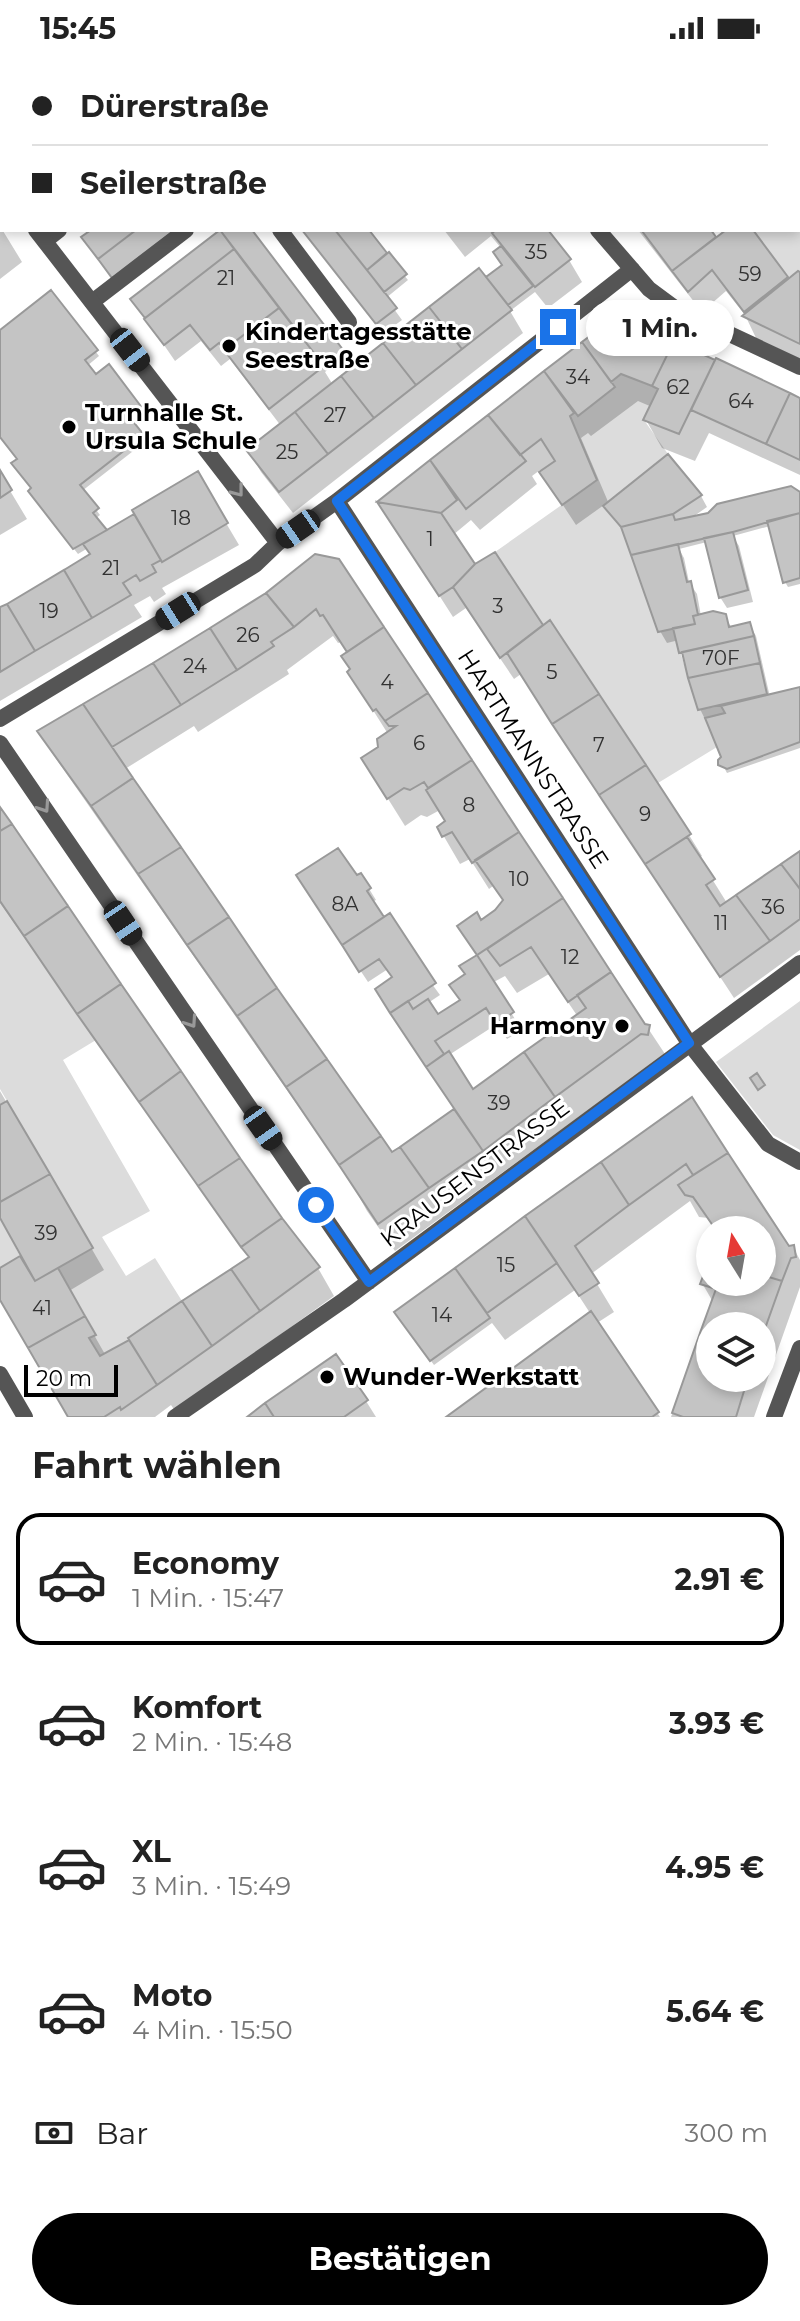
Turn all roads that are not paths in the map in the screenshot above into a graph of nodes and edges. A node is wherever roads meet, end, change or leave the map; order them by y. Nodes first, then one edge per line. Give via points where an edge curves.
1 (183, 232) edge
2 (282, 232) edge
3 (600, 232) edge
4 (41, 235) edge
5 (632, 269) junction
6 (92, 302) junction
7 (349, 322) dead end
8 (800, 367) edge
9 (337, 501) junction
10 (278, 543) junction
11 (0, 719) edge
12 (0, 743) edge
13 (800, 963) edge
14 (689, 1043) junction
15 (800, 1162) edge
16 (369, 1282) junction
17 (800, 1348) edge
18 (0, 1374) edge
19 (25, 1417) edge
20 (175, 1417) edge
21 (774, 1417) edge

1 - 6 street
2 - 7 street
3 - 5 street
4 - 6 street
5 - 8 street via 676,309
5 - 9 street
6 -> 10 street
9 - 10 street
9 - 14 street, HARTMANNSTRASSE
10 - 11 street via 255,565
12 -> 16 street
13 - 14 street, KRAUSENSTRASSE
14 - 15 street, HARTMANNSTRASSE via 768,1144
14 - 16 street, KRAUSENSTRASSE
16 - 20 street, KRAUSENSTRASSE
17 - 21 street
18 - 19 street

